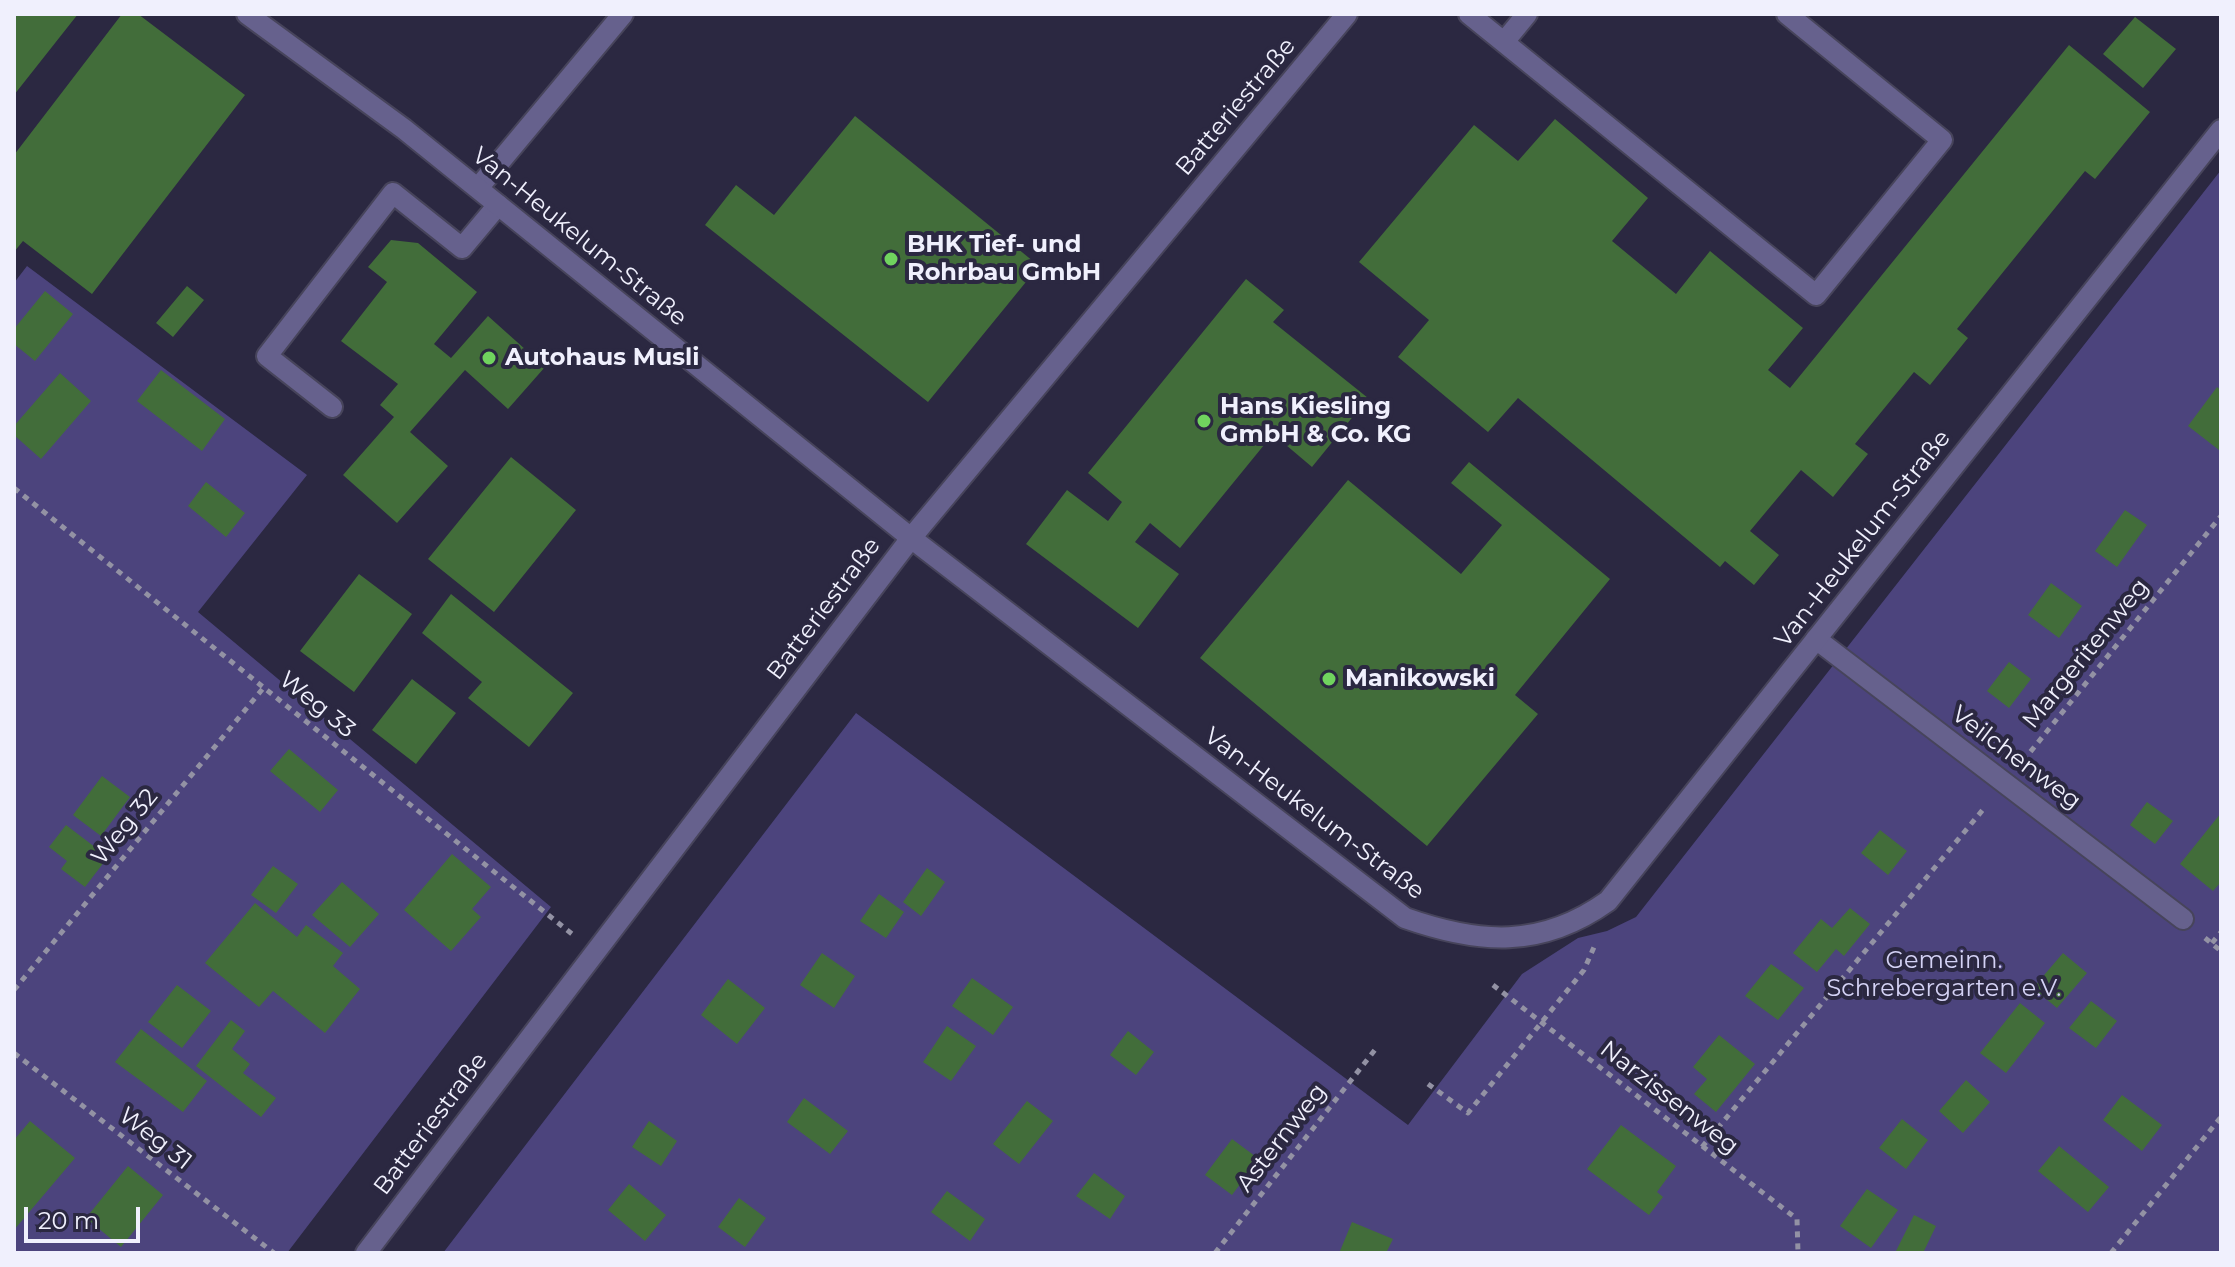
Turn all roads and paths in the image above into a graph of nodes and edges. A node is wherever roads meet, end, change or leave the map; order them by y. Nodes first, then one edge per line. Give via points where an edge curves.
1 (247, 14) edge
2 (623, 14) edge
3 (1347, 14) edge
4 (1469, 14) edge
5 (1527, 14) edge
6 (1787, 14) edge
7 (1504, 42) junction
8 (2221, 130) edge
9 (478, 188) junction
10 (498, 205) junction
11 (332, 407) dead end
12 (14, 488) edge
13 (2221, 516) edge
14 (911, 538) junction
15 (1816, 639) junction
16 (265, 686) junction
17 (2005, 783) junction
18 (2183, 919) dead end
19 (2221, 932) edge
20 (1596, 943) dead end
21 (2212, 943) dead end
22 (595, 952) junction
23 (1493, 985) dead end
24 (14, 990) edge
25 (1542, 1023) junction
26 (1378, 1046) dead end
27 (14, 1053) edge
28 (1428, 1084) dead end
29 (2221, 1117) edge
30 (1702, 1147) junction
31 (274, 1253) edge
32 (366, 1253) edge
33 (1215, 1253) edge
34 (1798, 1253) edge
35 (2111, 1253) edge

1 - 9 street, Van-Heukelum-Straße
2 - 9 street
3 - 14 street, Batteriestraße
4 - 7 street
5 - 7 street
6 - 7 street via 1942,140 1816,295
8 - 15 street, Van-Heukelum-Straße
9 - 10 street, Van-Heukelum-Straße
10 - 11 street via 462,248 393,193 267,356
10 - 14 street, Van-Heukelum-Straße
12 - 16 path, Weg 33
13 - 17 path, Margeritenweg
14 - 15 street, Van-Heukelum-Straße via 1405,918 1452,934 1498,938 1555,930 1608,901
14 - 22 street, Batteriestraße
15 - 17 street, Veilchenweg
16 - 22 path, Weg 33
16 - 24 path, Weg 32
17 - 18 street, Veilchenweg
17 - 30 path, Margeritenweg
19 - 21 path
20 - 25 path via 1584,970
22 - 32 street, Batteriestraße
23 - 25 path, Narzissenweg
25 - 28 path via 1468,1113
25 - 30 path, Narzissenweg
26 - 33 path, Asternweg
27 - 31 path, Weg 31
29 - 35 path
30 - 34 path, Narzissenweg via 1797,1219

